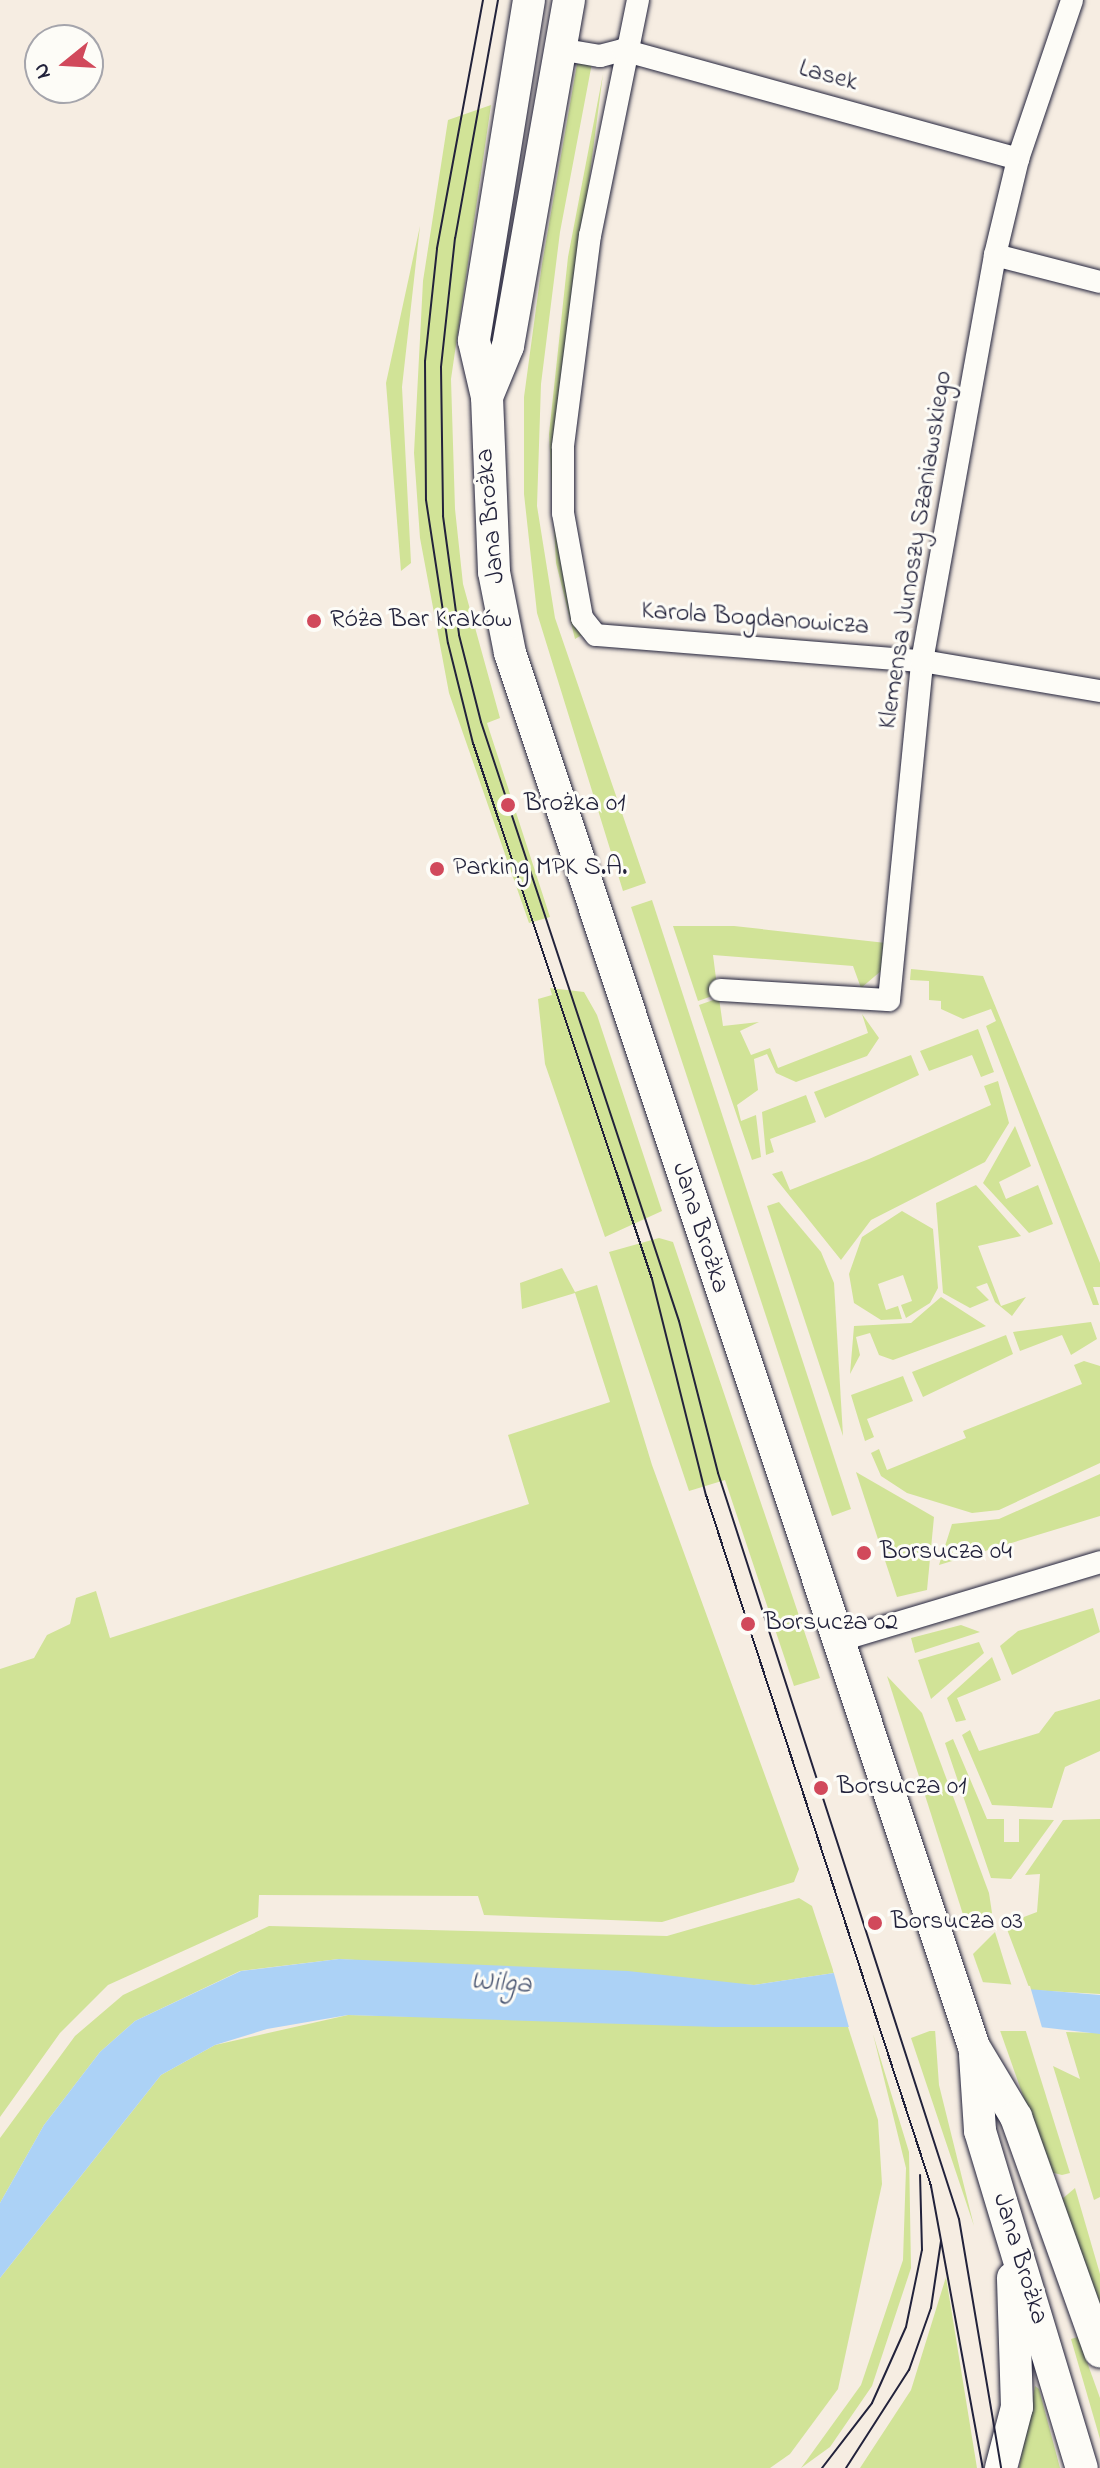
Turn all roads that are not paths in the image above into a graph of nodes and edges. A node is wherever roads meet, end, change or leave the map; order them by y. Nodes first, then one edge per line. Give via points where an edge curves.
1 (529, 0) edge
2 (569, 0) edge
3 (638, 0) edge
4 (1072, 0) edge
5 (559, 49) junction
6 (623, 50) junction
7 (1018, 159) junction
8 (995, 255) junction
9 (1100, 282) edge
10 (487, 397) junction
11 (922, 661) junction
12 (1100, 691) edge
13 (720, 990) dead end
14 (1100, 1562) edge
15 (834, 1642) junction
16 (974, 2047) junction
17 (1013, 2247) junction
18 (1100, 2351) edge
19 (1001, 2468) edge
20 (1082, 2468) edge

1 - 10 main road, Jana Brożka via 474,341
2 - 5 main road, Jana Brożka
3 - 6 street
4 - 7 street, Klemensa Junoszy Szaniawskiego
5 - 6 street via 600,56
5 - 10 main road, Jana Brożka via 508,346
6 - 7 street, Lasek
6 - 11 street, Karola Bogdanowicza via 563,447 574,593 596,635
7 - 8 street, Klemensa Junoszy Szaniawskiego
8 - 9 street
8 - 11 street, Klemensa Junoszy Szaniawskiego
10 - 15 main road, Jana Brożka via 487,507 510,653
11 - 12 street, Karola Bogdanowicza
11 - 13 street, Klemensa Junoszy Szaniawskiego via 889,1000
14 - 15 street
15 - 16 main road, Jana Brożka
16 - 17 main road, Jana Brożka via 980,2131
16 - 18 main road, Jana Brożka via 1016,2117
17 - 19 main road via 1017,2407
17 - 20 main road, Jana Brożka

